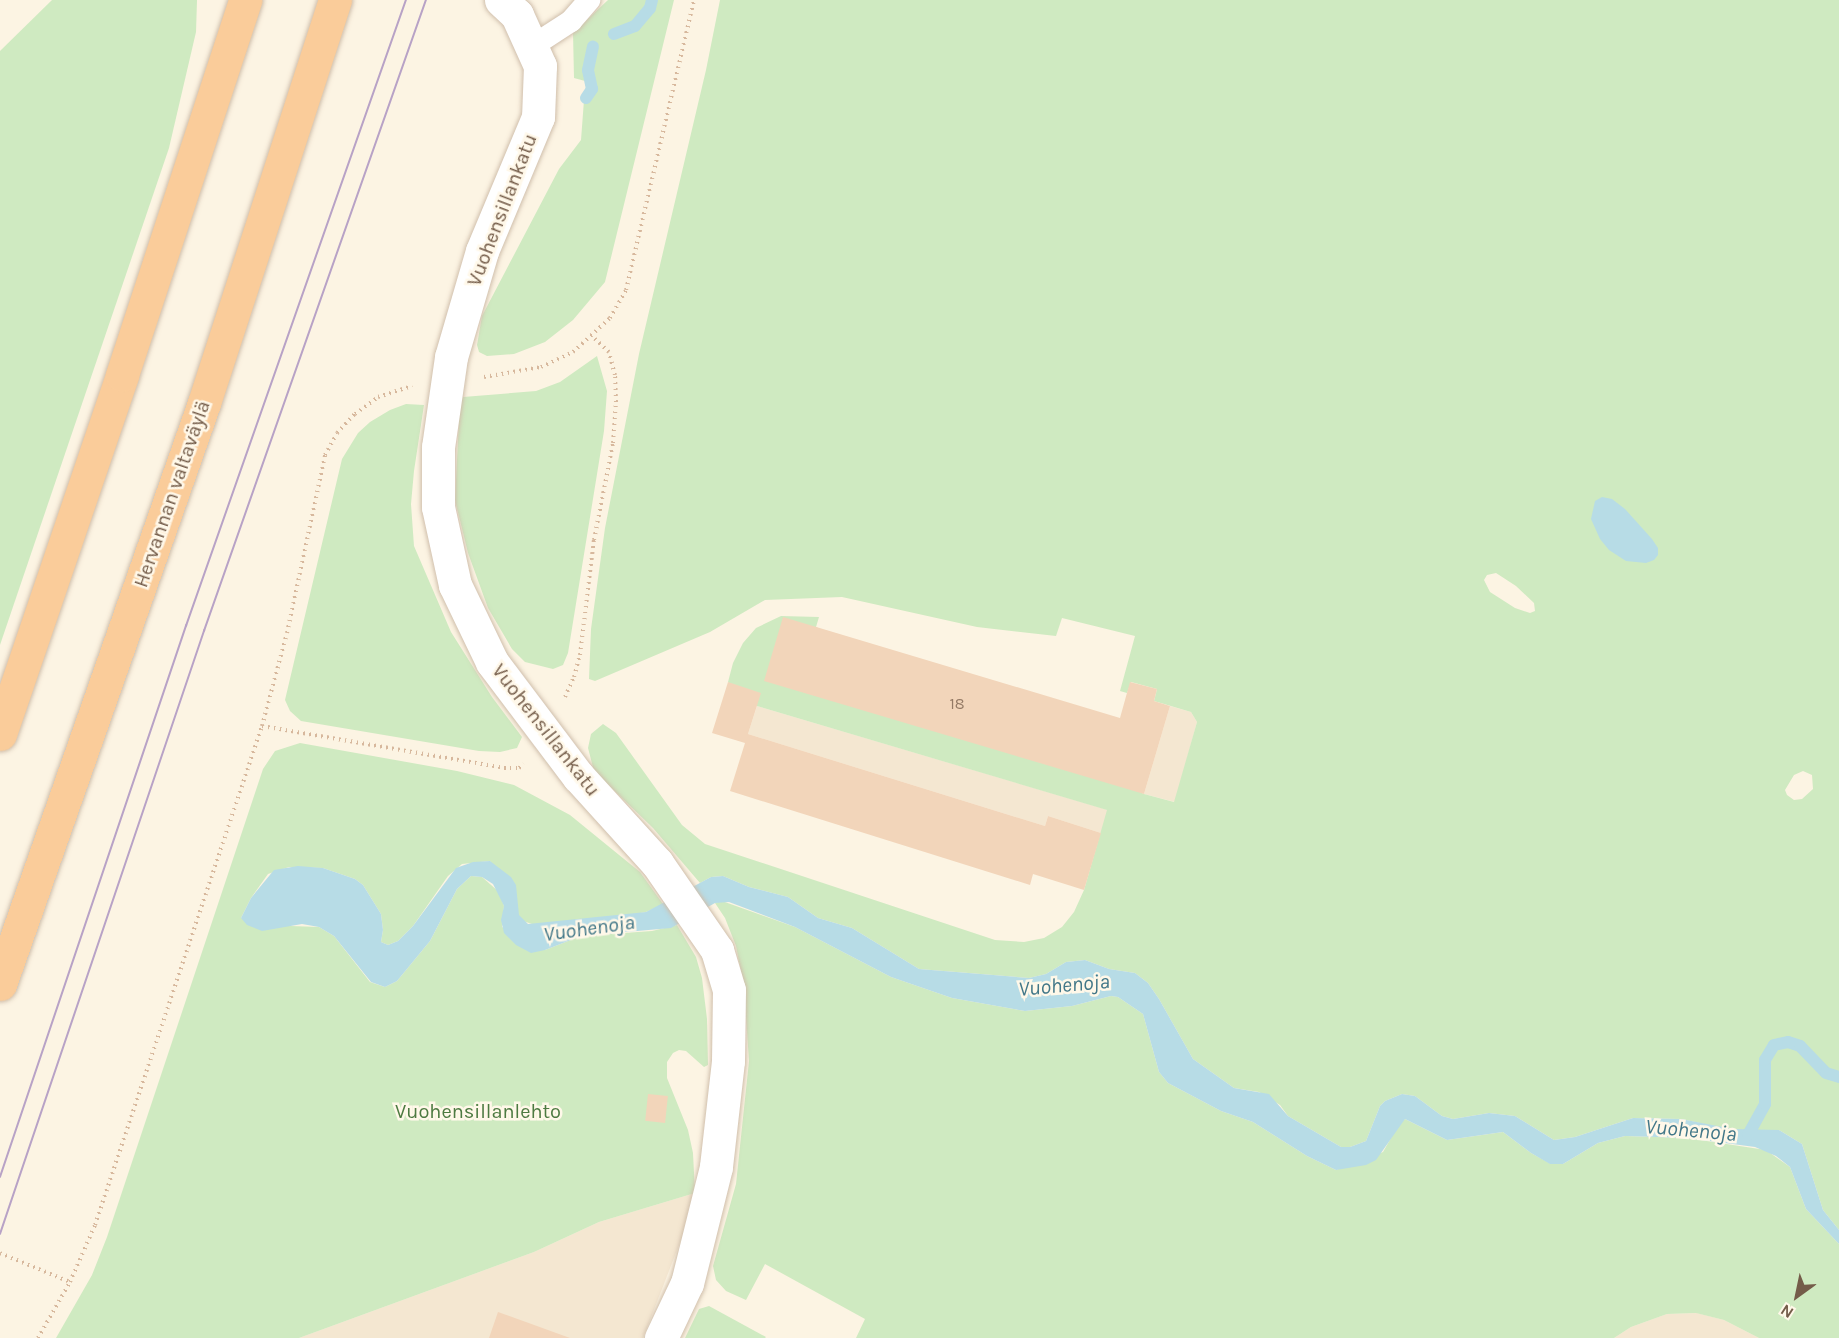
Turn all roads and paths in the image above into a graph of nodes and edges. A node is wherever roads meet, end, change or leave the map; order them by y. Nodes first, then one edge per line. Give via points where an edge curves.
1 (245, 0) edge
2 (335, 0) edge
3 (501, 0) edge
4 (589, 0) edge
5 (694, 0) edge
6 (531, 47) junction
7 (592, 336) junction
8 (447, 383) junction
9 (574, 677) dead end
10 (262, 726) junction
11 (0, 734) edge
12 (527, 761) dead end
13 (0, 984) edge
14 (0, 1253) edge
15 (70, 1282) junction
16 (38, 1338) edge
17 (661, 1338) edge

1 - 11 highway
2 - 13 highway, Hervannan valtaväylä via 204,403
3 - 6 street, Vuohensillankatu via 517,15
4 - 6 lane via 571,21
5 - 7 path via 626,290 610,318
6 - 8 street, Vuohensillankatu via 540,66 538,117 482,251
7 - 8 path via 573,352 541,367
7 - 9 path via 609,352 616,402 613,443
8 - 10 path via 404,387 378,397 337,433 325,455 287,633
8 - 17 street, Vuohensillankatu via 438,447 438,507 455,585 492,662 578,776 657,862 717,950 729,990 728,1061 716,1167 687,1283
10 - 12 path via 504,768 519,768
10 - 15 path via 95,1225
14 - 15 path
15 - 16 path

